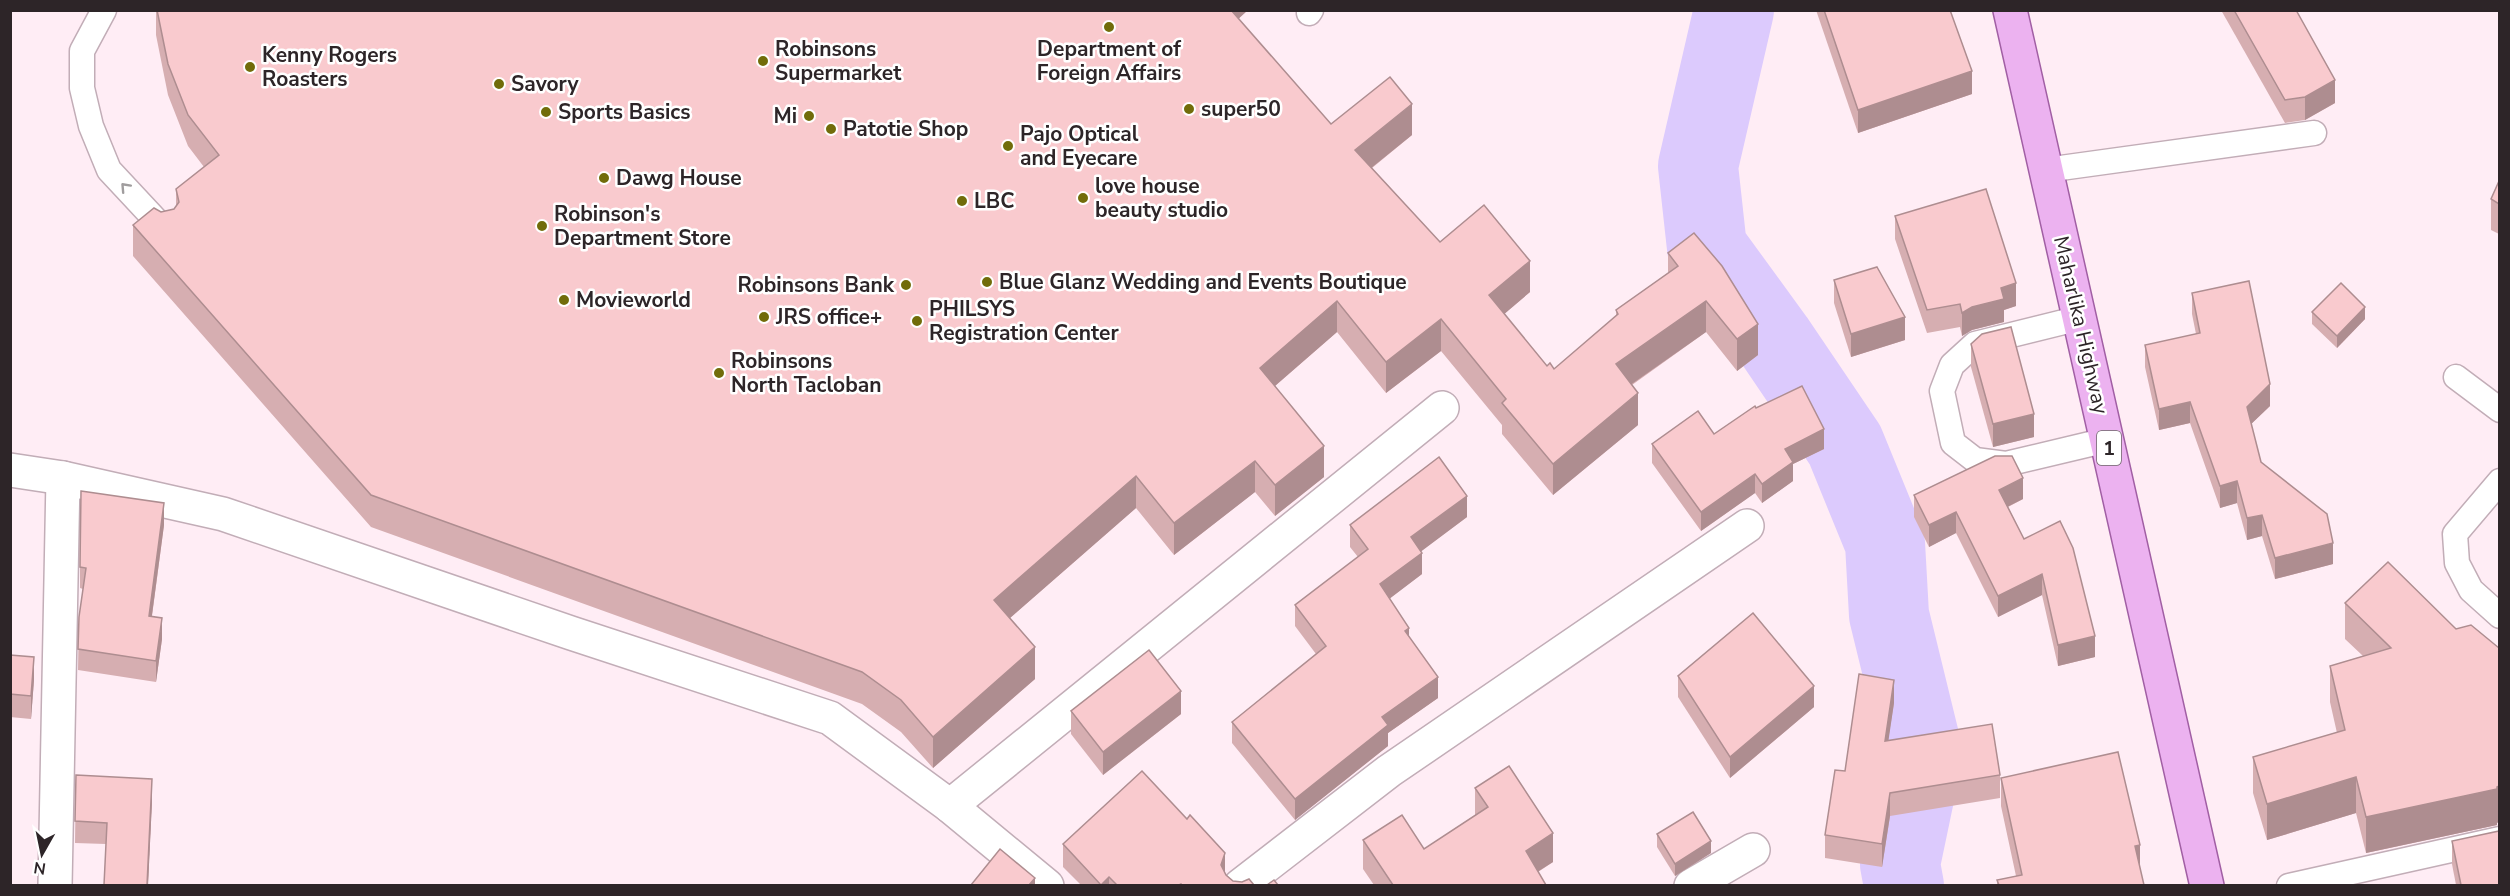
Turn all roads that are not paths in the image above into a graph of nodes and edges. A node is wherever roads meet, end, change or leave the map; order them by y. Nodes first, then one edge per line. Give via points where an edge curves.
1 (82, 10) edge
2 (104, 10) edge
3 (2010, 10) edge
4 (82, 51) junction
5 (2314, 133) dead end
6 (2046, 170) junction
7 (165, 230) edge
8 (2080, 318) junction
9 (2456, 376) dead end
10 (1442, 408) dead end
11 (2499, 410) edge
12 (2107, 440) junction
13 (10, 470) edge
14 (63, 478) junction
15 (2499, 481) edge
16 (1747, 526) dead end
17 (2499, 615) edge
18 (950, 806) junction
19 (2499, 839) edge
20 (1753, 850) dead end
21 (55, 885) edge
22 (1047, 885) edge
23 (1240, 885) edge
24 (1691, 885) edge
25 (2207, 885) edge
26 (2289, 885) edge

1 - 4 lane
2 - 4 lane
3 - 6 main road, Maharlika Highway / 1
7 -> 4 lane via 110,170 91,126 82,88
5 - 6 lane
6 - 8 main road, Maharlika Highway / 1
8 - 12 main road, Maharlika Highway / 1
8 - 12 lane via 1975,344 1952,365 1942,391 1953,443 1975,460 2006,464
9 - 11 lane
10 - 18 street
12 - 25 main road, Maharlika Highway / 1
13 - 14 street
14 - 18 street via 223,514 830,718
14 - 21 street via 45,662
15 - 17 lane via 2455,534 2457,563 2471,590
16 - 23 street via 1389,771
18 - 22 street
19 - 26 lane
20 - 24 street

